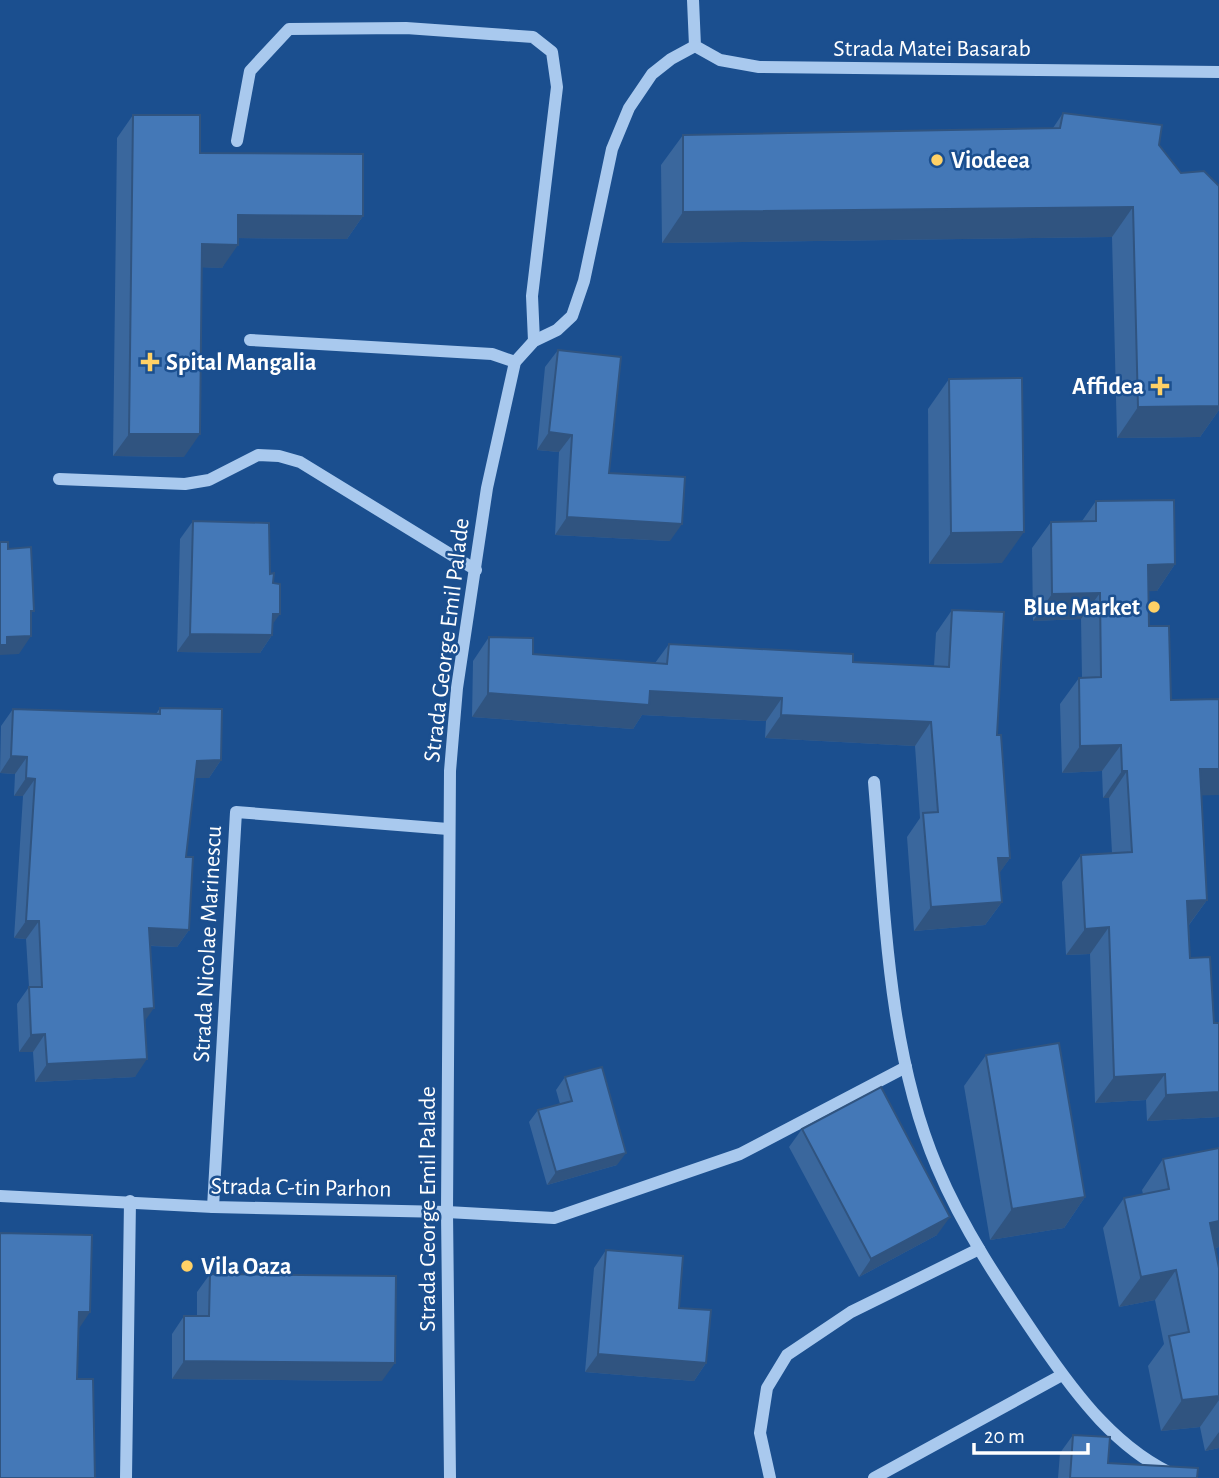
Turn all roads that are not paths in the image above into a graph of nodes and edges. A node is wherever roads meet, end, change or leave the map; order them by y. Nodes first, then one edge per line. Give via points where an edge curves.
1 (693, 0) edge
2 (695, 46) junction
3 (1219, 72) edge
4 (237, 141) dead end
5 (250, 340) dead end
6 (534, 341) junction
7 (515, 362) junction
8 (59, 479) dead end
9 (477, 570) junction
10 (874, 782) dead end
11 (448, 829) junction
12 (906, 1067) junction
13 (0, 1196) edge
14 (130, 1201) junction
15 (213, 1207) junction
16 (447, 1212) junction
17 (979, 1249) junction
18 (1062, 1375) junction
19 (126, 1478) edge
20 (450, 1478) edge
21 (771, 1478) edge
22 (874, 1478) edge
23 (1181, 1478) edge

1 - 2 street
2 - 3 street, Strada Matei Basarab via 720,60 759,67
2 - 6 street, Strada George Emil Palade via 652,74 629,108 612,149 584,281 572,316
4 - 6 street via 250,71 289,29 407,27 533,37 552,52 557,87 532,296
5 - 7 street via 492,354
6 - 7 street, Strada George Emil Palade
7 - 9 street, Strada George Emil Palade via 487,488
8 - 9 street via 185,484 209,480 258,455 279,456 300,462
9 - 11 street, Strada George Emil Palade via 457,688
10 - 12 street via 894,998
11 - 15 street, Strada Nicolae Marinescu via 236,812
11 - 16 street, Strada George Emil Palade
12 - 16 street, Strada C-tin Parhon via 740,1154 554,1218
12 - 17 street via 937,1167
13 - 14 street, Strada C-tin Parhon
14 - 15 street, Strada C-tin Parhon
14 - 19 street
15 - 16 street, Strada C-tin Parhon
16 - 20 street, Strada George Emil Palade
17 - 18 street
17 - 21 street via 851,1312 787,1355 767,1388 760,1433
18 - 22 street
18 - 23 street via 1097,1418 1133,1450

